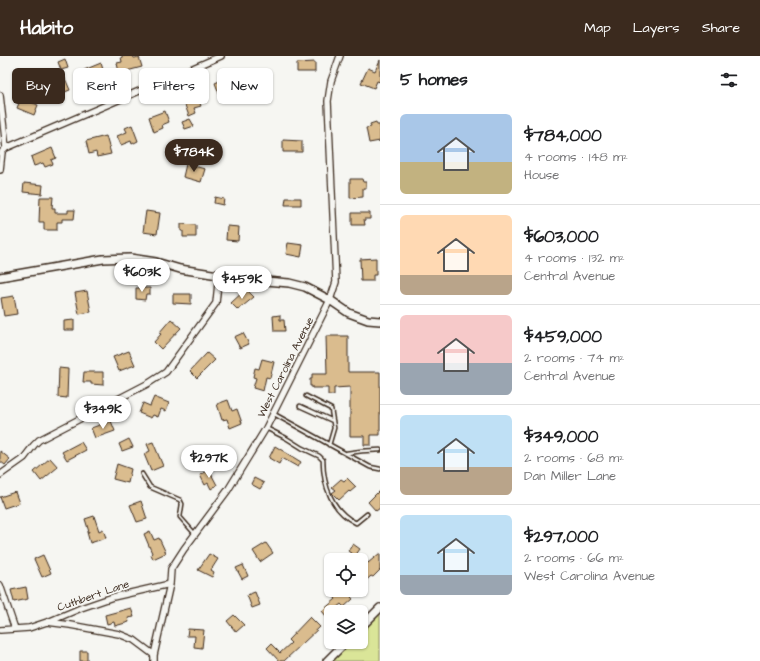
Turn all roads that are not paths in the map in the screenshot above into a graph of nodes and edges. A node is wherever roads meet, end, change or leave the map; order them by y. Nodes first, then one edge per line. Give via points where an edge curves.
1 (221, 56) edge
2 (340, 56) edge
3 (0, 95) edge
4 (6, 148) junction
5 (0, 170) edge
6 (219, 274) junction
7 (0, 277) edge
8 (330, 300) junction
9 (380, 321) edge
10 (306, 396) dead end
11 (300, 406) dead end
12 (274, 414) junction
13 (333, 422) junction
14 (266, 428) junction
15 (329, 445) junction
16 (380, 450) edge
17 (347, 454) junction
18 (380, 469) edge
19 (142, 474) dead end
20 (0, 475) edge
21 (367, 514) dead end
22 (195, 534) junction
23 (170, 584) junction
24 (0, 585) edge
25 (380, 608) edge
26 (368, 620) edge
27 (47, 622) junction
28 (14, 629) junction
29 (0, 630) edge
30 (339, 649) edge
31 (154, 658) edge
32 (327, 661) edge

1 - 4 street
2 - 8 street, West Carolina Avenue via 331,81 328,101 336,282
3 - 4 street
4 - 5 street via 2,152
6 - 7 street via 180,269 156,262 116,258
6 - 8 street via 289,283 312,290
6 - 20 street via 216,303 166,372 149,384 38,440 24,458
8 - 9 street via 358,317
8 - 12 street, West Carolina Avenue
10 - 13 lane via 330,408
11 - 13 lane
12 - 14 street, West Carolina Avenue
12 - 15 lane
13 - 15 lane via 334,432
14 - 21 lane via 323,460 326,488 337,508 350,520 356,523
14 - 22 street, West Carolina Avenue via 228,490
15 - 17 lane
16 - 17 lane
17 - 18 lane via 370,467
19 - 22 lane via 150,487 180,500 180,517
22 - 23 street, West Carolina Avenue via 171,569
23 - 27 street, Cuthbert Lane via 113,597
23 - 31 street, West Carolina Avenue
24 - 28 street
25 - 26 street
27 - 28 street, Cuthbert Lane via 29,628
27 - 31 street via 119,634 134,640
28 - 29 street, Cuthbert Lane
30 - 32 street

